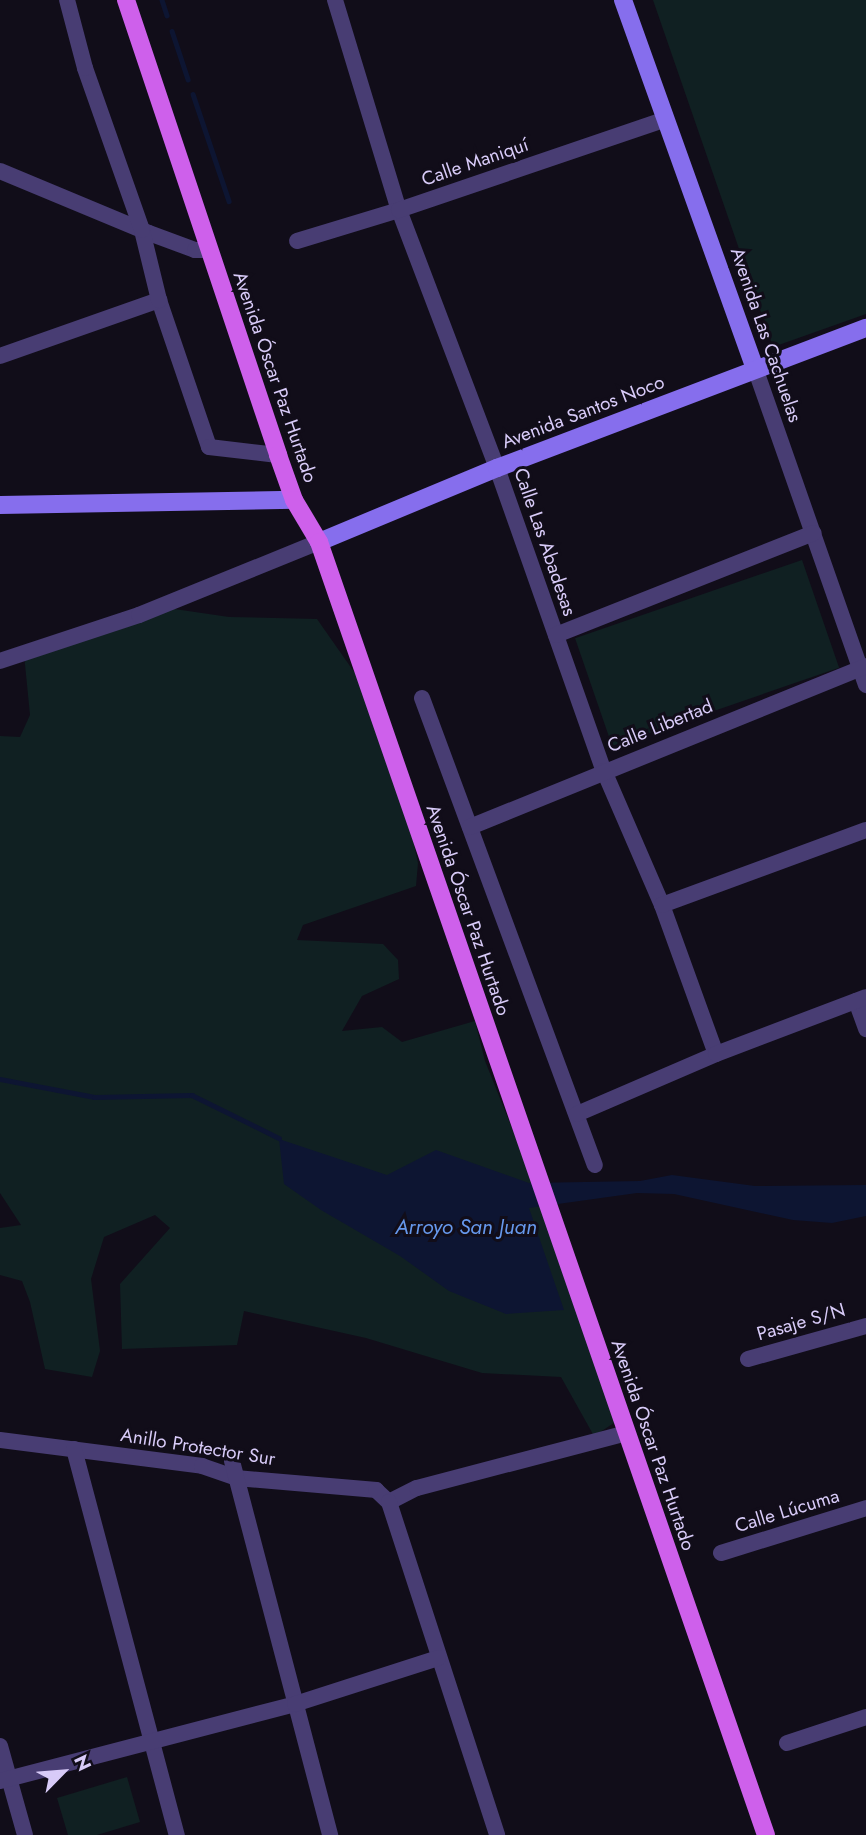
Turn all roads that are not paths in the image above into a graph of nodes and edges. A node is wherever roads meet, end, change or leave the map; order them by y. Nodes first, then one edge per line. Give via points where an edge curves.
1 (67, 0) edge
2 (126, 0) edge
3 (335, 0) edge
4 (623, 0) edge
5 (666, 119) junction
6 (0, 172) edge
7 (400, 210) junction
8 (146, 232) junction
9 (297, 241) dead end
10 (202, 250) junction
11 (159, 300) junction
12 (866, 328) edge
13 (0, 356) edge
14 (755, 368) junction
15 (278, 456) junction
16 (497, 468) junction
17 (294, 500) junction
18 (0, 505) edge
19 (813, 533) junction
20 (318, 542) junction
21 (556, 635) junction
22 (0, 661) edge
23 (863, 667) edge
24 (866, 685) edge
25 (422, 698) dead end
26 (604, 771) junction
27 (470, 827) junction
28 (866, 830) edge
29 (662, 905) junction
30 (861, 999) edge
31 (866, 1029) edge
32 (716, 1054) junction
33 (577, 1114) junction
34 (595, 1165) dead end
35 (866, 1326) edge
36 (748, 1359) dead end
37 (626, 1433) junction
38 (0, 1440) edge
39 (74, 1450) junction
40 (232, 1461) dead end
41 (236, 1478) junction
42 (389, 1502) junction
43 (866, 1508) edge
44 (722, 1553) dead end
45 (438, 1658) junction
46 (295, 1704) junction
47 (866, 1717) edge
48 (152, 1743) junction
49 (787, 1743) dead end
50 (0, 1746) edge
51 (5, 1780) edge
52 (25, 1835) edge
53 (177, 1835) edge
54 (330, 1835) edge
55 (497, 1835) edge
56 (766, 1835) edge

1 - 8 street via 85,68
2 - 10 main road, Avenida Óscar Paz Hurtado
3 - 7 street, Calle Las Abadesas
4 - 5 street, Avenida Las Cachuelas
5 - 7 street, Calle Maniquí
5 - 14 street, Avenida Las Cachuelas
6 - 8 street
7 - 9 street, Calle Maniquí
7 - 16 street, Calle Las Abadesas
8 - 10 street
8 - 11 street
10 - 15 main road, Avenida Óscar Paz Hurtado
11 - 13 street
11 - 15 street via 209,447
12 - 14 street, Avenida Santos Noco
14 - 16 street, Avenida Santos Noco
14 - 19 street, Avenida Las Cachuelas
15 - 17 main road, Avenida Óscar Paz Hurtado
16 - 20 street, Avenida Santos Noco
16 - 21 street, Calle Las Abadesas
17 - 18 street
17 - 20 main road, Avenida Óscar Paz Hurtado
19 - 21 street
19 - 23 street, Avenida Las Cachuelas
20 - 22 street via 139,615
20 - 37 main road, Avenida Óscar Paz Hurtado
21 - 26 street, Calle Las Abadesas
23 - 24 street, Avenida Las Cachuelas
23 - 26 street, Calle Libertad
25 - 27 street
26 - 27 street, Calle Libertad
26 - 29 street, Calle Las Abadesas
27 - 33 street
28 - 29 street
29 - 32 street, Calle Las Abadesas
30 - 31 street
30 - 32 street
32 - 33 street
33 - 34 street
35 - 36 street, Pasaje S/N
37 - 42 street via 417,1488
37 - 56 main road, Avenida Óscar Paz Hurtado
38 - 39 street, Anillo Protector Sur
39 - 41 street, Anillo Protector Sur via 202,1466
39 - 48 street
40 - 41 street
41 - 42 street, Anillo Protector Sur via 376,1490
41 - 46 street
42 - 45 street
43 - 44 street, Calle Lúcuma
45 - 46 street
45 - 55 street
46 - 48 street
46 - 54 street
47 - 49 street
48 - 51 street
48 - 53 street
50 - 51 street
51 - 52 street

